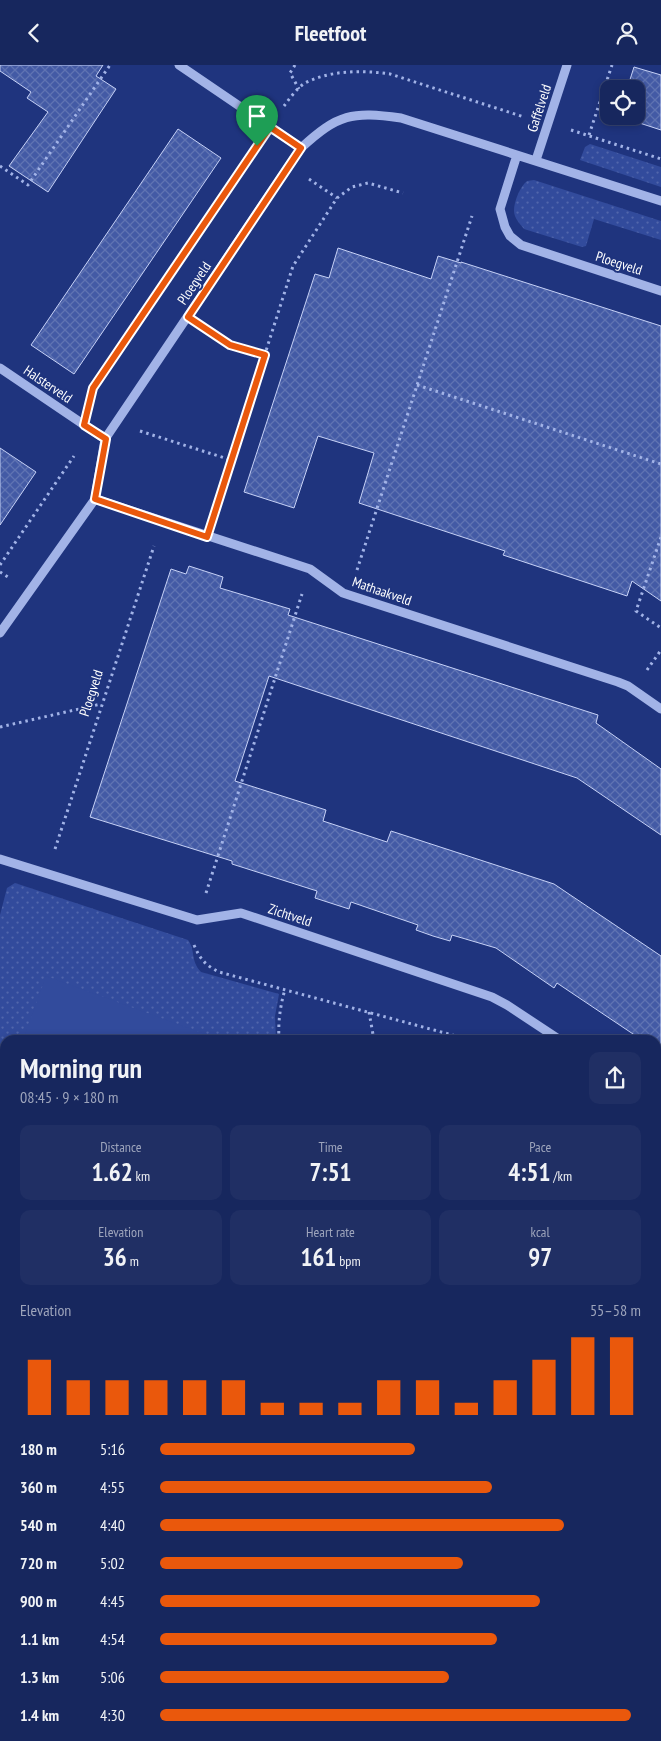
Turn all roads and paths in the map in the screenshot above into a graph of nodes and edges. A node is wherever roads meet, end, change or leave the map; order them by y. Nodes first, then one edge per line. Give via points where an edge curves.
1 (110, 65) edge
2 (179, 65) edge
3 (295, 65) edge
4 (567, 65) edge
5 (612, 65) edge
6 (299, 89) junction
7 (548, 124) junction
8 (270, 127) junction
9 (589, 135) junction
10 (301, 148) junction
11 (517, 155) junction
12 (661, 159) edge
13 (536, 160) junction
14 (0, 165) edge
15 (403, 193) dead end
16 (661, 201) edge
17 (472, 216) dead end
18 (661, 291) edge
19 (188, 317) junction
20 (265, 355) junction
21 (0, 368) edge
22 (417, 385) junction
23 (84, 425) junction
24 (106, 439) junction
25 (231, 460) junction
26 (661, 464) edge
27 (95, 499) junction
28 (162, 521) junction
29 (207, 537) junction
30 (661, 537) edge
31 (0, 565) edge
32 (310, 569) junction
33 (349, 595) junction
34 (661, 628) edge
35 (0, 633) edge
36 (102, 704) junction
37 (661, 709) edge
38 (0, 727) edge
39 (0, 859) edge
40 (46, 873) junction
41 (197, 921) junction
42 (192, 940) dead end
43 (285, 989) junction
44 (368, 1012) junction
45 (279, 1035) edge
46 (373, 1035) edge
47 (451, 1035) edge
48 (553, 1035) edge

1 - 14 path via 28,185
2 - 8 street
3 - 6 path via 290,73
4 - 7 street, Gaffelveld
5 - 9 path
6 - 7 path via 322,78 371,71 390,74
6 - 8 path
7 - 9 path
7 - 13 street, Gaffelveld
8 - 10 street
8 - 23 path via 93,388
9 - 12 path
10 - 11 street, Ploegveld via 321,130 345,117 373,114 401,118
10 - 19 street, Ploegveld
11 - 13 street, Ploegveld
11 - 18 street, Ploegveld via 500,209 510,236 521,245
13 - 16 street, Ploegveld
15 - 20 path via 368,183 352,187 337,198 292,266
17 - 22 path
19 - 20 path via 230,345
19 - 24 street, Ploegveld
20 - 25 path
21 - 23 street, Halsterveld
22 - 26 path
22 - 33 path
23 - 24 street, Halsterveld
23 - 31 path via 76,453
24 - 25 path via 140,431
24 - 27 street, Ploegveld
25 - 29 path
27 - 28 street, Mathaakveld
27 - 35 street, Ploegveld
28 - 29 street, Mathaakveld
28 - 36 path, Ploegveld
29 - 32 street, Mathaakveld
30 - 34 path via 636,611
32 - 33 street, Mathaakveld
32 - 41 path
33 - 37 street, Mathaakveld via 618,682
36 - 38 path
36 - 40 path, Ploegveld
39 - 40 street, Zichtveld
40 - 41 street, Zichtveld
41 - 48 street, Zichtveld via 241,913 492,997
42 - 43 path via 199,958 213,969
43 - 44 path
43 - 45 path via 280,1006
44 - 46 path
44 - 47 path

